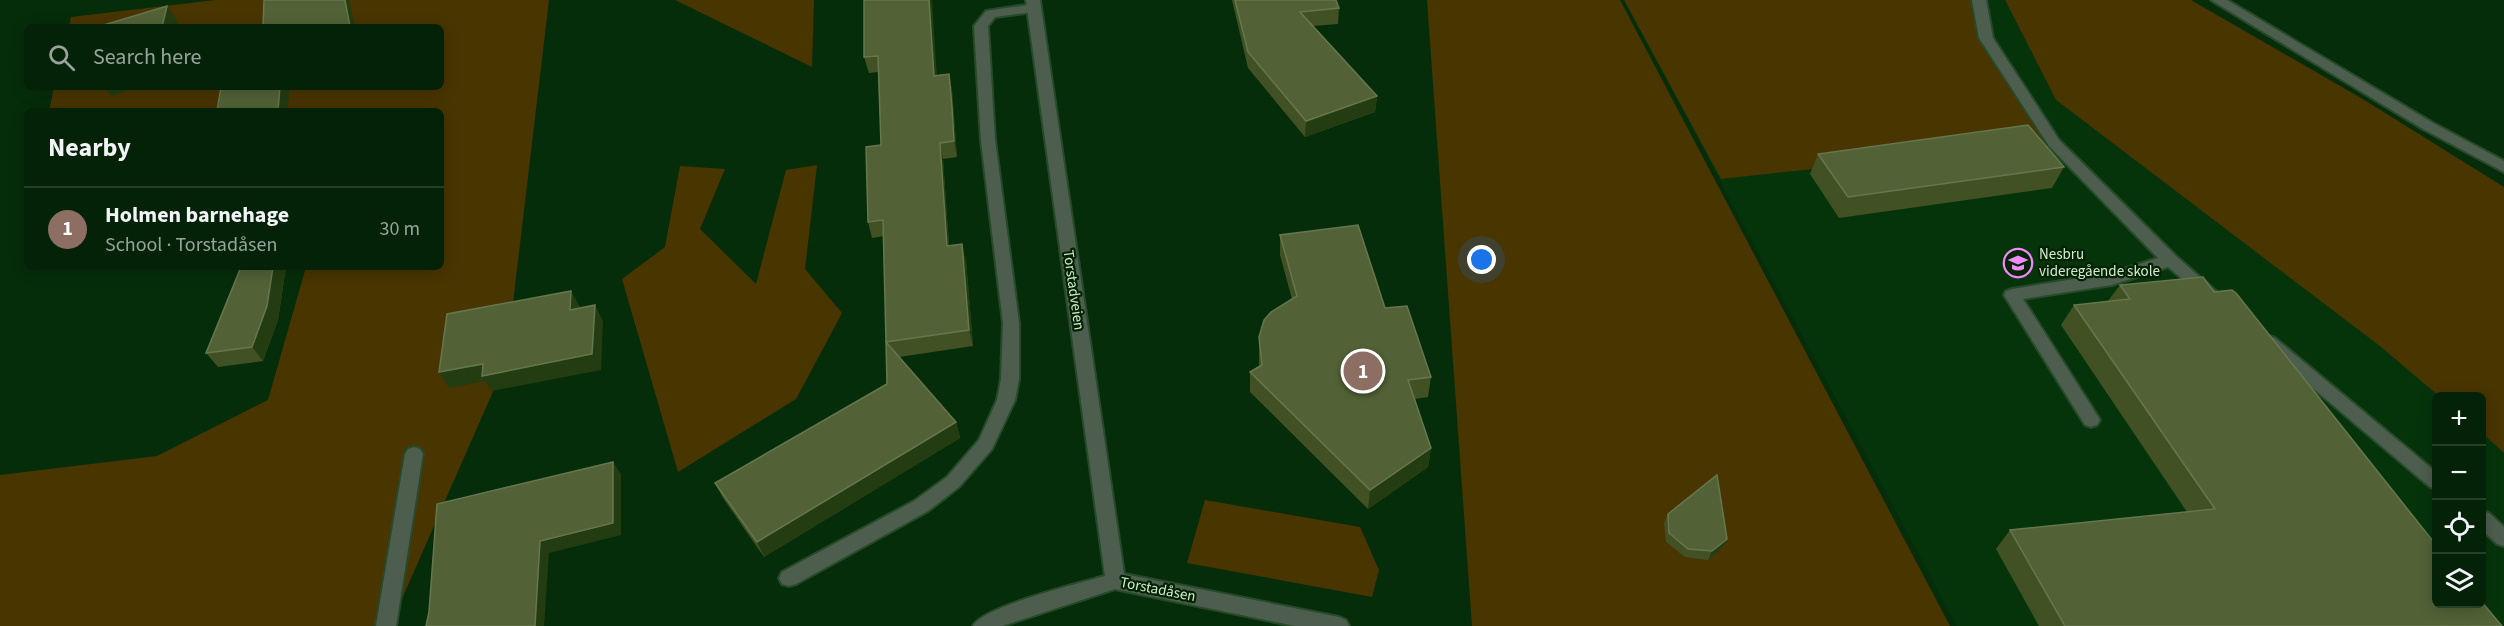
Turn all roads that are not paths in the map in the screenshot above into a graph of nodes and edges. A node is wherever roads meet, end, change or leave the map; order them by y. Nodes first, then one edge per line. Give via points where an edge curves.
1 (1979, 0) edge
2 (2218, 0) edge
3 (1034, 4) edge
4 (2504, 167) edge
5 (2170, 260) junction
6 (2225, 306) edge
7 (2253, 329) edge
8 (2091, 420) dead end
9 (414, 454) dead end
10 (2432, 479) edge
11 (2486, 523) edge
12 (2504, 538) edge
13 (789, 578) dead end
14 (1115, 580) junction
15 (386, 626) edge
16 (983, 626) edge
17 (1339, 626) edge

1 - 5 street via 1986,38 2054,143
2 - 4 street
3 - 13 street via 991,14 981,26 988,140 1012,346 1006,400 997,422 986,444 953,482 921,506
3 - 14 street, Torstadveien
5 - 6 street
5 - 8 street via 2112,279 2012,295
7 - 10 street
9 - 15 street
11 - 12 street
14 - 16 street, Torstadåsen via 1007,614
14 - 17 street, Torstadåsen

